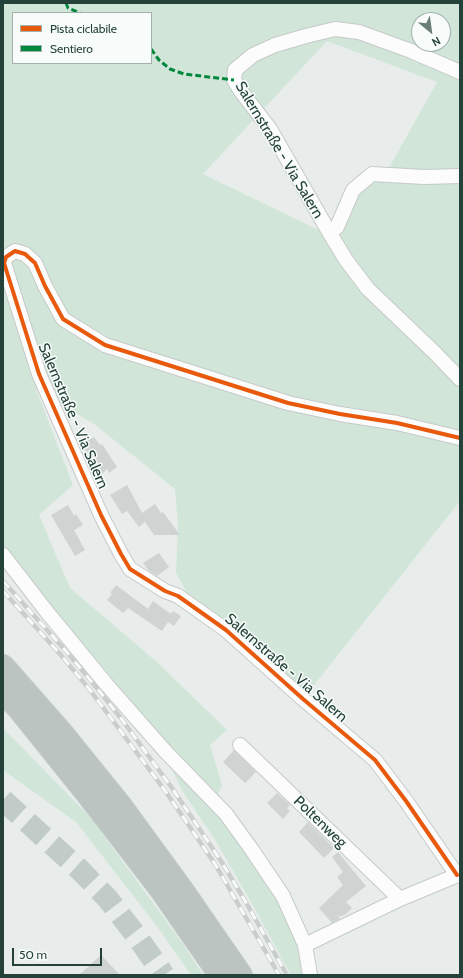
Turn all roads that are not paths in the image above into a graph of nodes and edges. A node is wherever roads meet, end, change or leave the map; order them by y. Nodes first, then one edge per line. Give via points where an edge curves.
1 (460, 72) edge
2 (460, 176) edge
3 (329, 232) junction
4 (460, 379) edge
5 (460, 438) edge
6 (3, 555) edge
7 (3, 666) edge
8 (3, 692) edge
9 (240, 745) dead end
10 (458, 874) edge
11 (400, 899) junction
12 (304, 945) junction
13 (220, 975) edge
14 (240, 975) edge
15 (310, 975) edge

1 - 3 street, Salernstraße - Via Salern via 359,32 335,29 274,45 253,55 235,70 234,80 270,129
2 - 3 street, Salernstraße - Via Salern via 424,178 372,174 353,190 337,227
3 - 4 street, Salernstraße - Via Salern via 368,289
5 - 10 street, Salernstraße - Via Salern via 397,423 288,403 105,344 63,319 35,263 25,254 15,251 6,257 4,263 39,374 101,515 130,569 165,591 178,596 226,630 375,760
6 - 12 street via 130,712 226,814 283,896
7 - 14 highway via 121,806 183,890
8 - 13 highway via 131,850
9 - 11 street, Poltenweg
10 - 11 street
11 - 12 street
12 - 15 street

